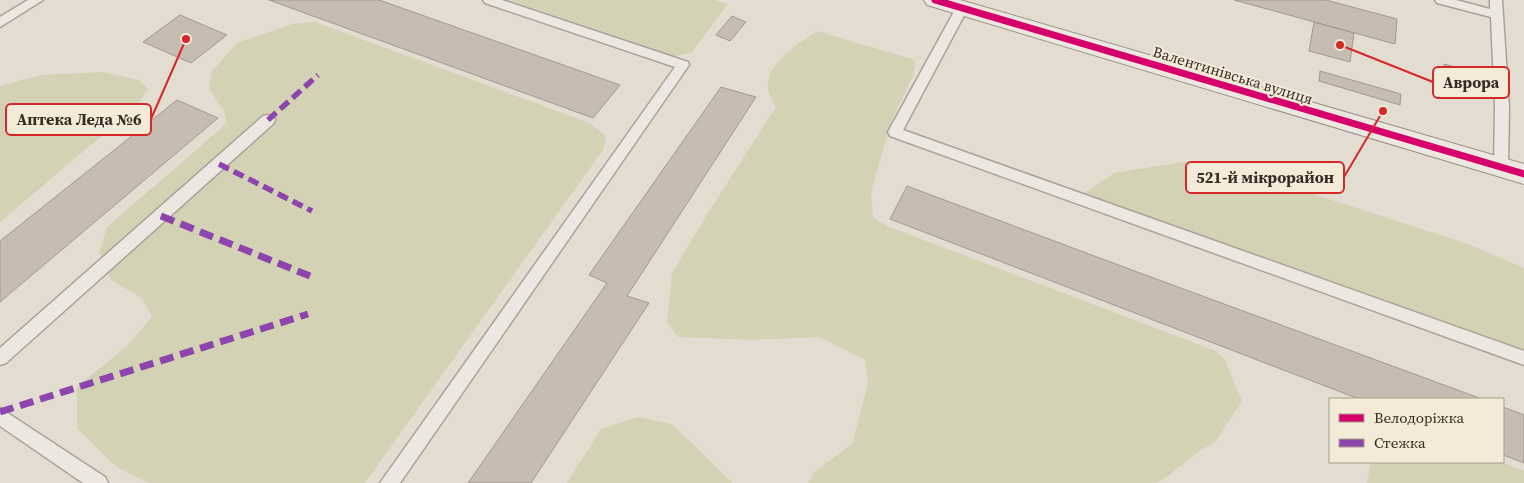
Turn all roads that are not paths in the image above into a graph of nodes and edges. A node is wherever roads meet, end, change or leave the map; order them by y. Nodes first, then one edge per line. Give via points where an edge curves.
1 (37, 0) edge
2 (489, 0) edge
3 (935, 0) edge
4 (1441, 0) edge
5 (1496, 0) edge
6 (962, 8) junction
7 (1497, 15) junction
8 (0, 23) edge
9 (268, 120) dead end
10 (1512, 171) edge
11 (0, 358) edge
12 (1524, 358) edge
13 (0, 416) edge
14 (99, 483) edge
15 (389, 483) edge

1 - 8 lane
2 - 15 lane via 683,65
3 - 6 street, Валентинівська вулиця
4 - 7 lane
5 - 7 lane
6 - 10 street, Валентинівська вулиця
6 - 12 lane via 896,132
7 - 10 lane via 1502,108
9 - 11 lane
13 - 14 lane

